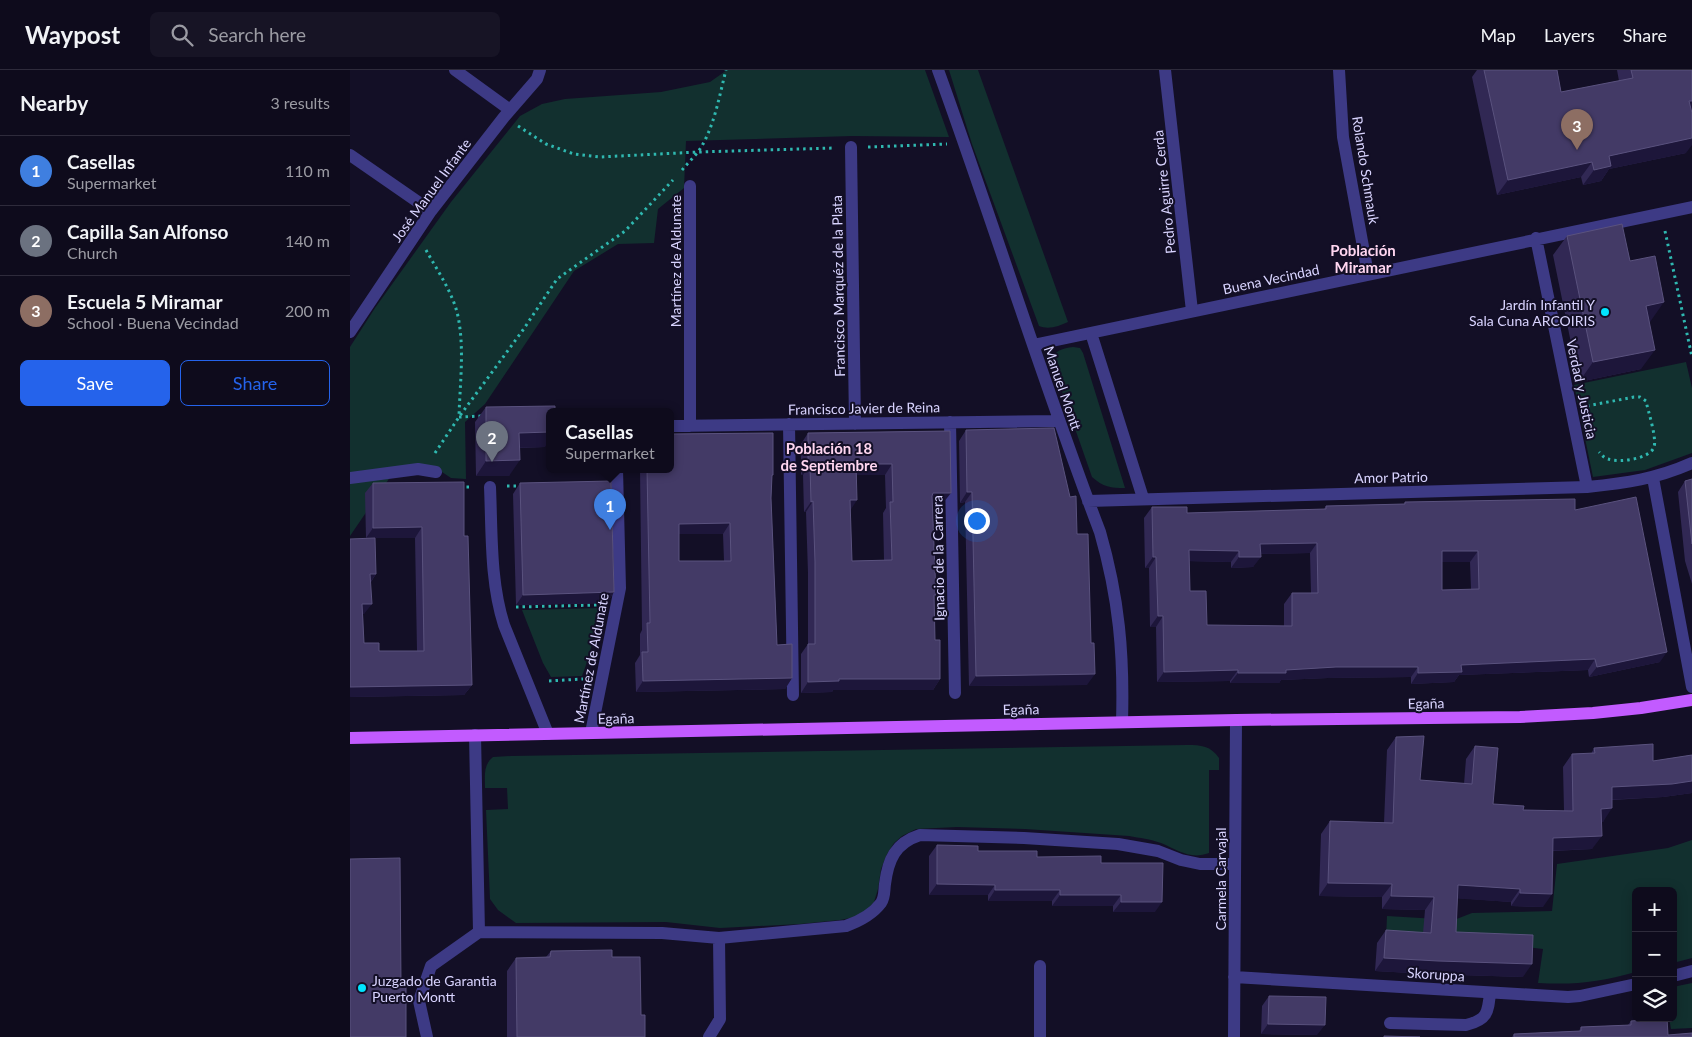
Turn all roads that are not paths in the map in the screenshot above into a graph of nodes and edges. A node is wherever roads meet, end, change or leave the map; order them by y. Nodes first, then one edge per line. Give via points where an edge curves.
1 (454, 70) edge
2 (540, 70) edge
3 (938, 70) edge
4 (1166, 70) edge
5 (1339, 70) edge
6 (507, 113) junction
7 (851, 147) dead end
8 (350, 155) edge
9 (690, 186) dead end
10 (1692, 207) edge
11 (431, 211) junction
12 (1536, 238) junction
13 (1368, 274) junction
14 (1192, 311) junction
15 (350, 332) edge
16 (1091, 333) junction
17 (1033, 345) junction
18 (1059, 421) junction
19 (950, 422) junction
20 (788, 424) junction
21 (855, 424) junction
22 (674, 426) edge
23 (690, 426) junction
24 (1692, 463) edge
25 (436, 472) dead end
26 (617, 473) edge
27 (350, 478) edge
28 (1653, 478) junction
29 (1587, 486) junction
30 (490, 487) road end
31 (1144, 498) junction
32 (1088, 501) junction
33 (1692, 687) edge
34 (955, 693) dead end
35 (793, 695) dead end
36 (1692, 700) edge
37 (1236, 720) junction
38 (1122, 722) junction
39 (591, 733) junction
40 (548, 734) junction
41 (475, 735) junction
42 (350, 738) edge
43 (1235, 864) junction
44 (479, 932) junction
45 (719, 938) junction
46 (1040, 966) dead end
47 (1692, 971) edge
48 (1677, 975) edge
49 (1234, 977) junction
50 (1632, 985) edge
51 (1490, 993) junction
52 (1390, 1023) dead end
53 (427, 1037) edge
54 (710, 1037) edge
55 (1040, 1037) edge
56 (1234, 1037) edge

1 - 6 street
2 - 6 street, José Manuel Infante via 537,80
3 - 17 street, Manuel Montt
4 - 14 street, Pedro Aguirre Cerda
5 - 13 street, Rolando Schmauk via 1343,137
6 - 11 street, José Manuel Infante
7 - 21 street, Francisco Marquéz de la Plata
8 - 11 street
9 - 23 street, Martínez de Aldunate
10 - 12 street, Buena Vecindad
11 - 15 street, José Manuel Infante
12 - 13 street, Buena Vecindad
12 - 29 street, Verdad y Justicia
13 - 14 street, Buena Vecindad
14 - 16 street, Buena Vecindad
16 - 17 street, Buena Vecindad
16 - 31 street
17 - 18 street, Manuel Montt
18 - 19 street, Francisco Javier de Reina
18 - 32 street, Manuel Montt
19 - 21 street, Francisco Javier de Reina
19 - 34 street, Ignacio de la Carrera
20 - 21 street, Francisco Javier de Reina
20 - 23 street, Francisco Javier de Reina
20 - 35 street
22 - 23 street, Francisco Javier de Reina
24 - 28 street, Amor Patrio
25 - 27 street via 418,469
26 - 39 street, Martínez de Aldunate via 620,588
28 - 29 street, Amor Patrio
28 - 33 street
29 - 31 street, Amor Patrio
30 - 40 street via 494,588 504,625
31 - 32 street, Amor Patrio
32 - 38 street, Manuel Montt via 1109,564 1115,596 1124,678
36 - 37 main road, Egaña via 1556,716
37 - 38 main road, Egaña
37 - 43 street, Carmela Carvajal
38 - 39 main road, Egaña
39 - 40 main road, Egaña
40 - 41 main road, Egaña
41 - 42 main road, Egaña
41 - 44 street
43 - 45 street via 1200,864 1158,851 1118,844 920,835 896,849 890,859 881,902 861,921 846,926
43 - 49 street, Carmela Carvajal
44 - 45 street via 662,933
44 - 53 street via 431,966 419,1001
45 - 54 street via 720,1019
46 - 55 street
47 - 48 street
49 - 51 street, Skoruppa
49 - 56 street, Carmela Carvajal
50 - 51 street, Skoruppa via 1580,996
51 - 52 street via 1489,1010 1477,1022 1466,1025

